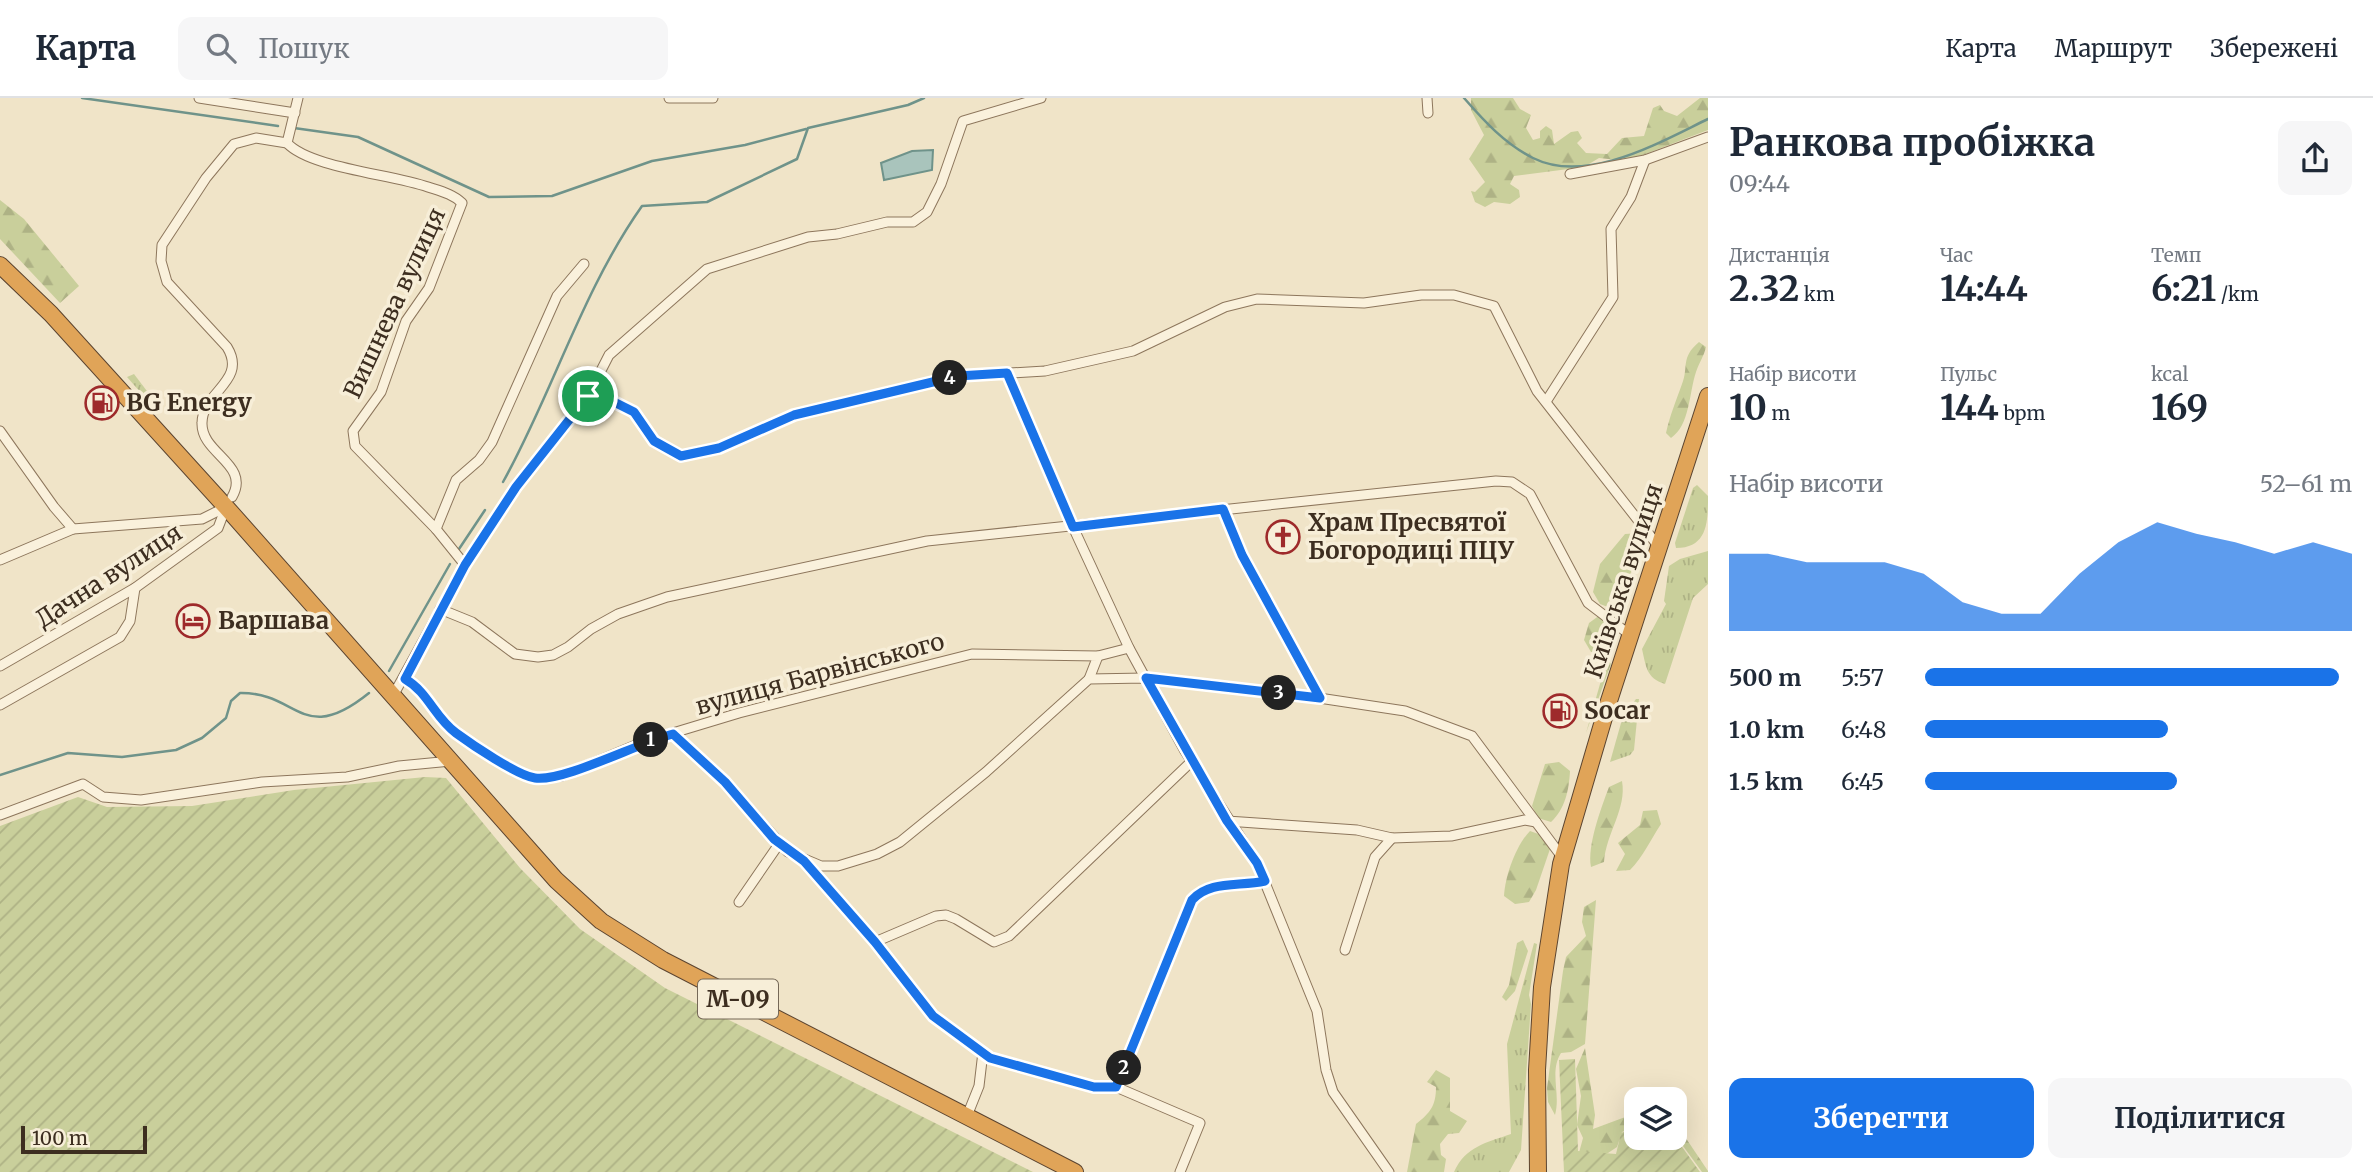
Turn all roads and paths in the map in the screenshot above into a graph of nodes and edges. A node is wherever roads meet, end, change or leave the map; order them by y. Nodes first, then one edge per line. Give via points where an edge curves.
1 (199, 98) edge
2 (298, 98) edge
3 (669, 98) edge
4 (713, 98) edge
5 (1041, 98) edge
6 (1427, 98) edge
7 (295, 113) junction
8 (1428, 113) dead end
9 (1708, 137) edge
10 (287, 143) junction
11 (1646, 160) junction
12 (1570, 174) dead end
13 (584, 264) dead end
14 (0, 265) edge
15 (1007, 373) junction
16 (588, 396) junction
17 (1708, 396) edge
18 (1547, 400) junction
19 (0, 431) edge
20 (229, 502) junction
21 (1223, 509) junction
22 (1073, 527) junction
23 (73, 529) junction
24 (436, 529) junction
25 (1659, 547) junction
26 (0, 561) edge
27 (465, 565) junction
28 (135, 588) junction
29 (440, 609) junction
30 (1630, 635) junction
31 (1129, 648) junction
32 (1097, 656) junction
33 (0, 666) edge
34 (1146, 678) junction
35 (405, 679) junction
36 (1089, 679) junction
37 (394, 694) junction
38 (1320, 698) junction
39 (0, 705) edge
40 (673, 734) junction
41 (450, 761) junction
42 (1192, 761) junction
43 (0, 816) edge
44 (1227, 821) junction
45 (1536, 822) junction
46 (1392, 838) junction
47 (779, 844) junction
48 (1562, 857) junction
49 (804, 861) junction
50 (1265, 881) junction
51 (738, 902) dead end
52 (875, 942) junction
53 (1345, 950) dead end
54 (983, 1052) junction
55 (1116, 1087) junction
56 (967, 1116) junction
57 (1074, 1172) edge
58 (1180, 1172) edge
59 (1390, 1172) edge
60 (1538, 1172) edge

1 - 7 street
2 - 7 street
3 - 4 street
5 - 16 street via 963,121 941,184 926,212 913,222 887,222 808,237 707,269 610,355
6 - 8 street
7 - 10 street
9 - 11 street
10 - 20 street via 256,138 230,148 164,238 161,253 167,282 233,358 231,375 209,404 201,425 207,441 236,475 237,487
10 - 24 street, Вишнева вулиця via 313,160 399,177 447,193 462,203 429,288 407,321 381,392 354,431 355,446 368,462
11 - 12 street
11 - 18 street via 1611,229 1613,297
13 - 24 street via 556,296 492,442 456,480
14 - 20 highway, М-09
15 - 16 street via 958,376 794,415 719,448 681,456 654,441 634,412
15 - 18 street via 1045,371 1133,351 1225,307 1257,299 1364,303 1454,295 1494,306 1537,391
15 - 22 street
16 - 27 street via 516,487
17 - 25 highway, Київська вулиця
18 - 25 street
19 - 23 street
20 - 23 street via 202,519
20 - 28 street, Дачна вулиця via 218,528
20 - 37 highway, М-09
21 - 22 street
21 - 30 street via 1512,482 1530,494 1588,603
21 - 38 street via 1242,555
22 - 29 street via 927,541 667,597 618,614 568,647 538,657 515,654 472,622
22 - 31 street
23 - 26 street
24 - 27 street
25 - 30 highway, Київська вулиця
27 - 29 street
28 - 33 street, Дачна вулиця
28 - 39 street via 130,621 120,637
29 - 35 street
30 - 48 highway, Київська вулиця
31 - 32 street, вулиця Барвінського
31 - 34 street
32 - 36 street
32 - 40 street, вулиця Барвінського via 972,654
34 - 36 street
34 - 38 street
34 - 42 street
35 - 37 street
35 - 40 street, вулиця Барвінського via 420,687 453,731 533,778 562,776
36 - 49 street via 900,842 877,855 838,866
37 - 41 highway, М-09
38 - 45 street via 1405,711 1472,736
40 - 47 street via 725,782
41 - 43 street via 141,800 103,797 83,784
41 - 56 highway, М-09 via 556,880 623,937
42 - 44 street
42 - 52 street via 1009,936 995,943 946,915
44 - 46 street via 1357,830
44 - 50 street
45 - 46 street via 1525,820 1451,836
45 - 48 street
46 - 53 street via 1375,857
47 - 49 street
47 - 51 street
48 - 60 highway, Київська вулиця via 1545,963 1537,1070
49 - 52 street
50 - 55 street via 1213,886 1192,900
50 - 59 street via 1318,1011 1333,1093
52 - 54 street via 933,1016
54 - 55 street via 990,1058 1094,1087
54 - 56 street via 979,1086
55 - 58 street via 1200,1123
56 - 57 highway, М-09

